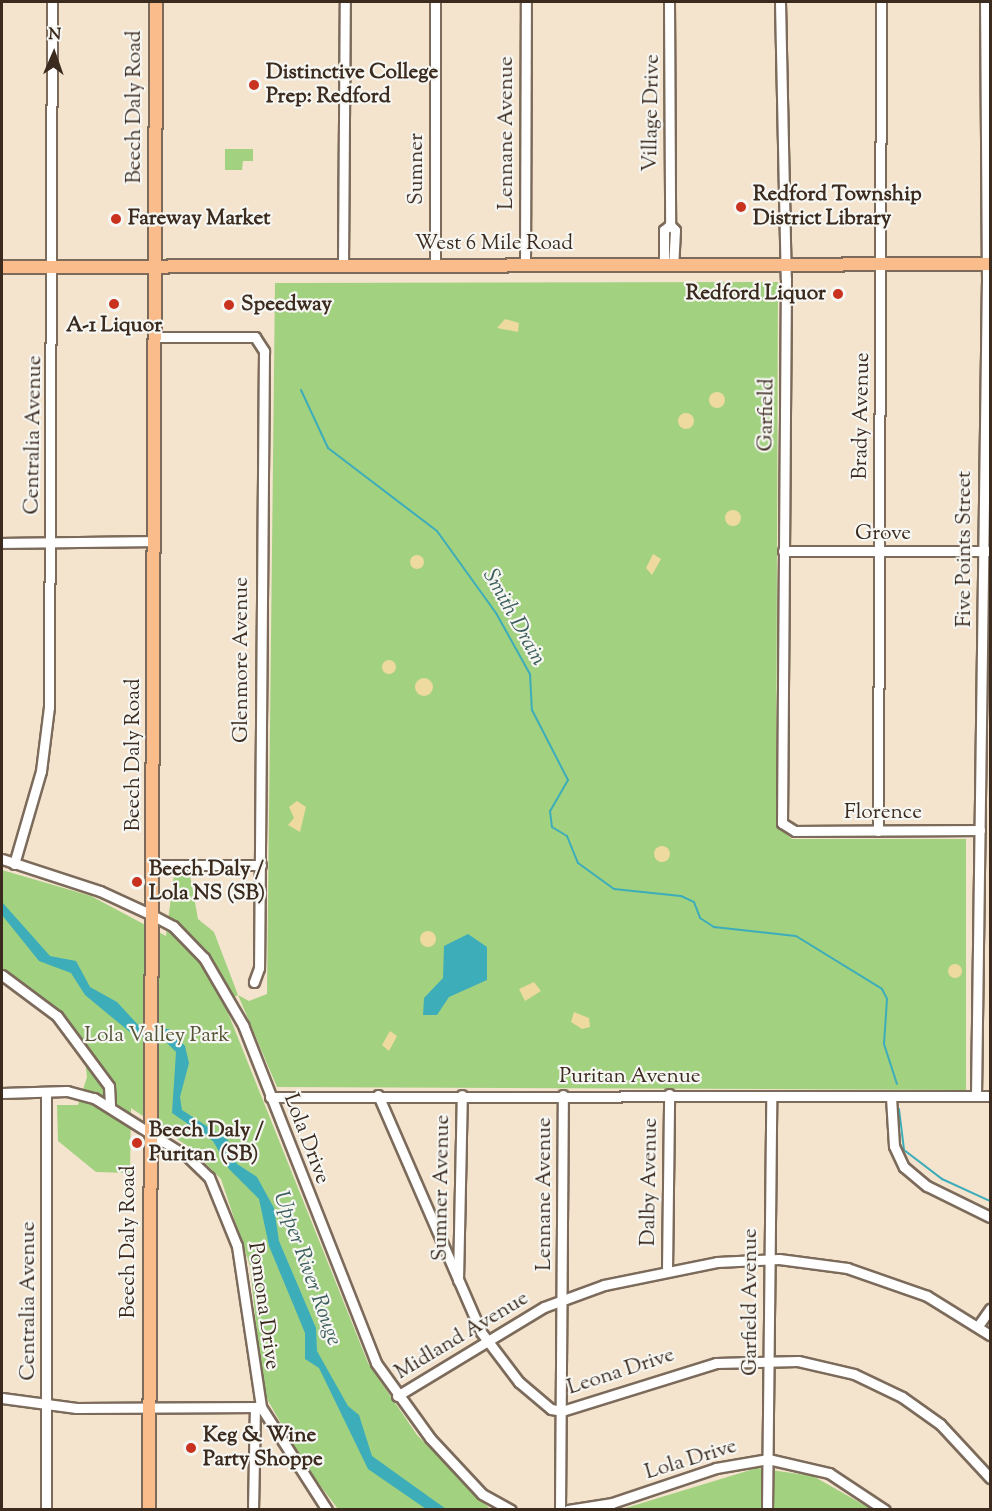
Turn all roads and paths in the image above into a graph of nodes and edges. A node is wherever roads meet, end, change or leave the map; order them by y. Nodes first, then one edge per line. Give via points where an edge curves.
1 (52, 2) edge
2 (156, 2) edge
3 (345, 2) edge
4 (435, 2) edge
5 (526, 2) edge
6 (669, 2) edge
7 (780, 2) edge
8 (881, 2) edge
9 (985, 2) edge
10 (343, 263) junction
11 (154, 264) junction
12 (435, 264) junction
13 (525, 264) junction
14 (669, 264) junction
15 (785, 264) junction
16 (882, 264) junction
17 (988, 264) edge
18 (51, 266) junction
19 (2, 267) edge
20 (153, 336) junction
21 (51, 541) junction
22 (154, 541) junction
23 (2, 543) edge
24 (783, 551) junction
25 (987, 551) edge
26 (879, 552) junction
27 (786, 828) joint
28 (980, 830) junction
29 (878, 831) junction
30 (2, 860) edge
31 (14, 864) junction
32 (261, 864) junction
33 (153, 865) junction
34 (152, 915) junction
35 (2, 975) edge
36 (254, 982) dead end
37 (46, 1092) junction
38 (2, 1093) edge
39 (669, 1094) junction
40 (378, 1095) junction
41 (462, 1095) junction
42 (563, 1095) junction
43 (771, 1095) junction
44 (891, 1096) junction
45 (976, 1096) junction
46 (990, 1096) edge
47 (270, 1097) junction
48 (110, 1107) junction
49 (148, 1132) junction
50 (990, 1216) edge
51 (769, 1258) junction
52 (667, 1270) junction
53 (458, 1282) junction
54 (562, 1300) junction
55 (990, 1309) edge
56 (978, 1326) junction
57 (990, 1335) edge
58 (485, 1339) junction
59 (769, 1359) junction
60 (397, 1396) junction
61 (2, 1398) edge
62 (46, 1405) junction
63 (258, 1407) junction
64 (150, 1409) junction
65 (562, 1411) junction
66 (768, 1460) junction
67 (990, 1478) edge
68 (46, 1509) edge
69 (149, 1509) edge
70 (253, 1509) edge
71 (327, 1509) edge
72 (511, 1509) edge
73 (560, 1509) edge
74 (567, 1509) edge
75 (767, 1509) edge
76 (885, 1509) edge

1 - 18 street, Centralia Avenue
2 - 11 main road, Beech Daly Road
3 - 10 street
4 - 12 street, Sumner
5 - 13 street, Lennane Avenue
6 - 14 street, Village Drive via 670,225 675,230
7 - 15 street, Garfield
8 - 16 street, Brady Avenue
9 - 17 street, Five Points Street
10 - 11 main road, West 6 Mile Road
10 - 12 main road, West 6 Mile Road
11 - 18 main road, West 6 Mile Road
11 - 20 main road, Beech Daly Road
12 - 13 main road, West 6 Mile Road
13 - 14 main road, West 6 Mile Road
14 - 15 main road, West 6 Mile Road
15 - 16 main road, West 6 Mile Road
15 - 24 street, Garfield
16 - 17 main road, West 6 Mile Road
16 - 26 street, Brady Avenue
17 - 25 street, Five Points Street
18 - 19 main road, West 6 Mile Road
18 - 21 street, Centralia Avenue
20 - 22 main road, Beech Daly Road
20 - 32 street, Glenmore Avenue via 260,339 264,351
21 - 22 street
21 - 23 street
21 - 31 street, Centralia Avenue via 47,733
22 - 33 main road, Beech Daly Road
24 - 26 street, Grove
24 - 27 street, Garfield via 781,818
25 - 26 street, Grove
25 - 28 street, Five Points Street
26 - 29 street, Brady Avenue
27 - 29 street, Florence
28 - 29 street, Florence
28 - 45 street, Five Points Street
30 - 31 street, Lola Drive
31 - 34 street, Lola Drive via 100,891
32 - 33 street
32 - 36 street, Glenmore Avenue via 259,968
33 - 34 main road, Beech Daly Road
34 - 47 street, Lola Drive via 181,934 216,975
34 - 49 main road, Beech Daly Road
35 - 48 street via 57,1016 110,1086
37 - 38 street
37 - 48 street via 80,1093
37 - 62 street, Centralia Avenue
39 - 42 street, Puritan Avenue
39 - 43 street, Puritan Avenue
39 - 52 street, Dalby Avenue
40 - 41 street, Puritan Avenue
40 - 47 street, Puritan Avenue
40 - 53 street, Leona Drive
41 - 42 street, Puritan Avenue
41 - 53 street, Sumner Avenue
42 - 54 street, Lennane Avenue
43 - 44 street, Puritan Avenue
43 - 51 street, Garfield Avenue
44 - 45 street, Puritan Avenue
44 - 50 street via 892,1134 904,1167 927,1186
45 - 46 street, Puritan Avenue
47 - 60 street, Lola Drive via 364,1338
48 - 49 street, Pomona Drive
49 - 63 street, Pomona Drive via 202,1170 222,1201 246,1288
49 - 64 main road, Beech Daly Road
51 - 52 street, Midland Avenue
51 - 56 street, Midland Avenue via 873,1275 927,1296
51 - 59 street, Garfield Avenue
52 - 54 street, Midland Avenue
53 - 58 street, Leona Drive
54 - 58 street, Midland Avenue
54 - 65 street, Lennane Avenue
55 - 56 street
56 - 57 street, Midland Avenue
58 - 60 street, Midland Avenue
58 - 65 street, Leona Drive via 519,1382 551,1409
59 - 65 street, Leona Drive via 691,1369
59 - 66 street, Garfield Avenue
59 - 67 street, Leona Drive via 836,1368 889,1389 940,1424
60 - 72 street, Lola Drive via 477,1488
61 - 62 street
62 - 64 street
62 - 68 street, Centralia Avenue
63 - 64 street
63 - 70 street
63 - 71 street, Pomona Drive
64 - 69 main road, Beech Daly Road
65 - 73 street, Lennane Avenue
66 - 74 street, Lola Drive via 716,1468 612,1503
66 - 75 street, Garfield Avenue
66 - 76 street, Lola Drive via 829,1473

